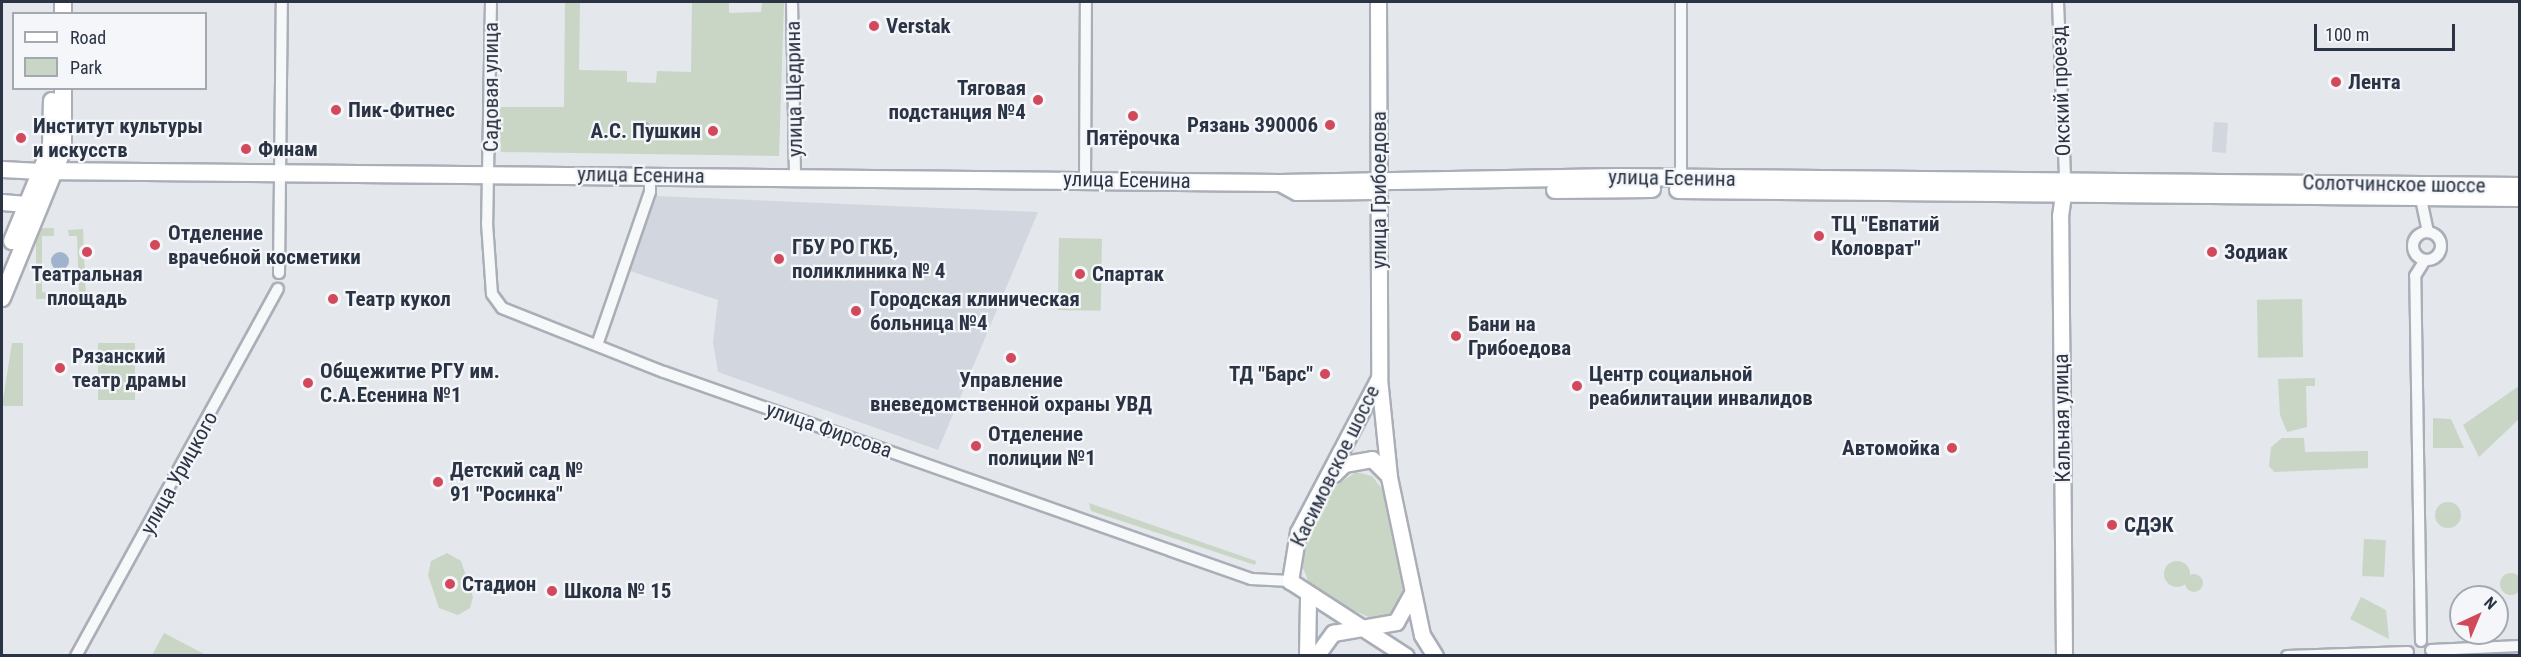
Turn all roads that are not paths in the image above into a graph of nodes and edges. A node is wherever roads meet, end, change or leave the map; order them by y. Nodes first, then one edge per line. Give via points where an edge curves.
1 (282, 2) edge
2 (491, 2) edge
3 (792, 2) edge
4 (1086, 2) edge
5 (1378, 2) edge
6 (1681, 2) edge
7 (2058, 2) edge
8 (52, 90) edge
9 (63, 90) edge
10 (2, 169) edge
11 (48, 171) junction
12 (282, 173) junction
13 (489, 173) junction
14 (650, 176) junction
15 (2520, 176) edge
16 (795, 177) junction
17 (1085, 180) junction
18 (2268, 182) junction
19 (1681, 184) junction
20 (1380, 185) junction
21 (2520, 186) edge
22 (2064, 188) junction
23 (2463, 193) junction
24 (2520, 198) edge
25 (2269, 199) junction
26 (2421, 199) junction
27 (2, 201) edge
28 (30, 205) junction
29 (2520, 211) edge
30 (2428, 232) junction
31 (2425, 260) junction
32 (2, 273) edge
33 (279, 273) dead end
34 (278, 289) dead end
35 (2, 298) edge
36 (597, 345) junction
37 (1379, 378) junction
38 (1351, 437) junction
39 (1379, 460) junction
40 (1324, 485) junction
41 (1290, 580) junction
42 (1413, 590) junction
43 (1308, 596) junction
44 (1355, 625) junction
45 (2421, 641) junction
46 (2520, 646) edge
47 (2431, 653) edge
48 (2409, 654) edge
49 (76, 656) edge
50 (1307, 656) edge
51 (1316, 656) edge
52 (1406, 656) edge
53 (1435, 656) edge
54 (2064, 656) edge
55 (2287, 656) edge

1 - 12 street via 277,145
2 - 13 street, Садовая улица
3 - 16 street, улица Щедрина
4 - 17 street
5 - 20 main road, улица Грибоедова
6 - 19 street
7 - 22 street, Окский проезд
8 - 11 main road
9 - 11 main road via 63,149
10 - 11 main road, улица Есенина
11 - 12 main road, улица Есенина
11 - 28 main road
12 - 13 main road, улица Есенина
12 - 33 street
13 - 14 main road, улица Есенина
13 - 36 street, улица Фирсова via 492,294 502,308
14 - 16 main road, улица Есенина
14 - 36 street via 650,192
15 - 23 main road
16 - 17 main road, улица Есенина
17 - 20 main road, улица Есенина
18 - 22 main road, Солотчинское шоссе
18 - 23 main road, Солотчинское шоссе
18 - 25 street
19 - 20 main road, улица Есенина
19 - 22 main road, улица Есенина
20 - 37 main road, улица Грибоедова
21 - 23 main road, Солотчинское шоссе
22 - 25 main road, Солотчинское шоссе
22 - 54 main road, Кальная улица
23 - 24 main road, Солотчинское шоссе
23 - 26 main road, Солотчинское шоссе
23 - 29 main road
25 - 26 main road, Солотчинское шоссе
26 - 30 street
27 - 28 main road
28 - 32 main road
28 - 35 main road
30 - 31 street via 2436,236 2440,248
30 - 31 street via 2413,242 2414,252
31 - 45 street via 2415,276
34 - 49 street, улица Урицкого
36 - 41 street, улица Фирсова via 1251,579
37 - 38 main road, Касимовское шоссе
37 - 39 main road, Касимовское шоссе
38 - 39 main road
38 - 40 main road, Касимовское шоссе
39 - 40 main road via 1344,464
39 - 42 main road via 1389,477
40 - 41 main road, Касимовское шоссе via 1298,532
41 - 43 main road
42 - 44 main road via 1396,622
42 - 53 main road via 1422,635
43 - 44 main road
43 - 50 main road
44 - 51 main road via 1333,633
44 - 52 main road
45 - 47 street
45 - 48 street
46 - 47 street
48 - 55 street

